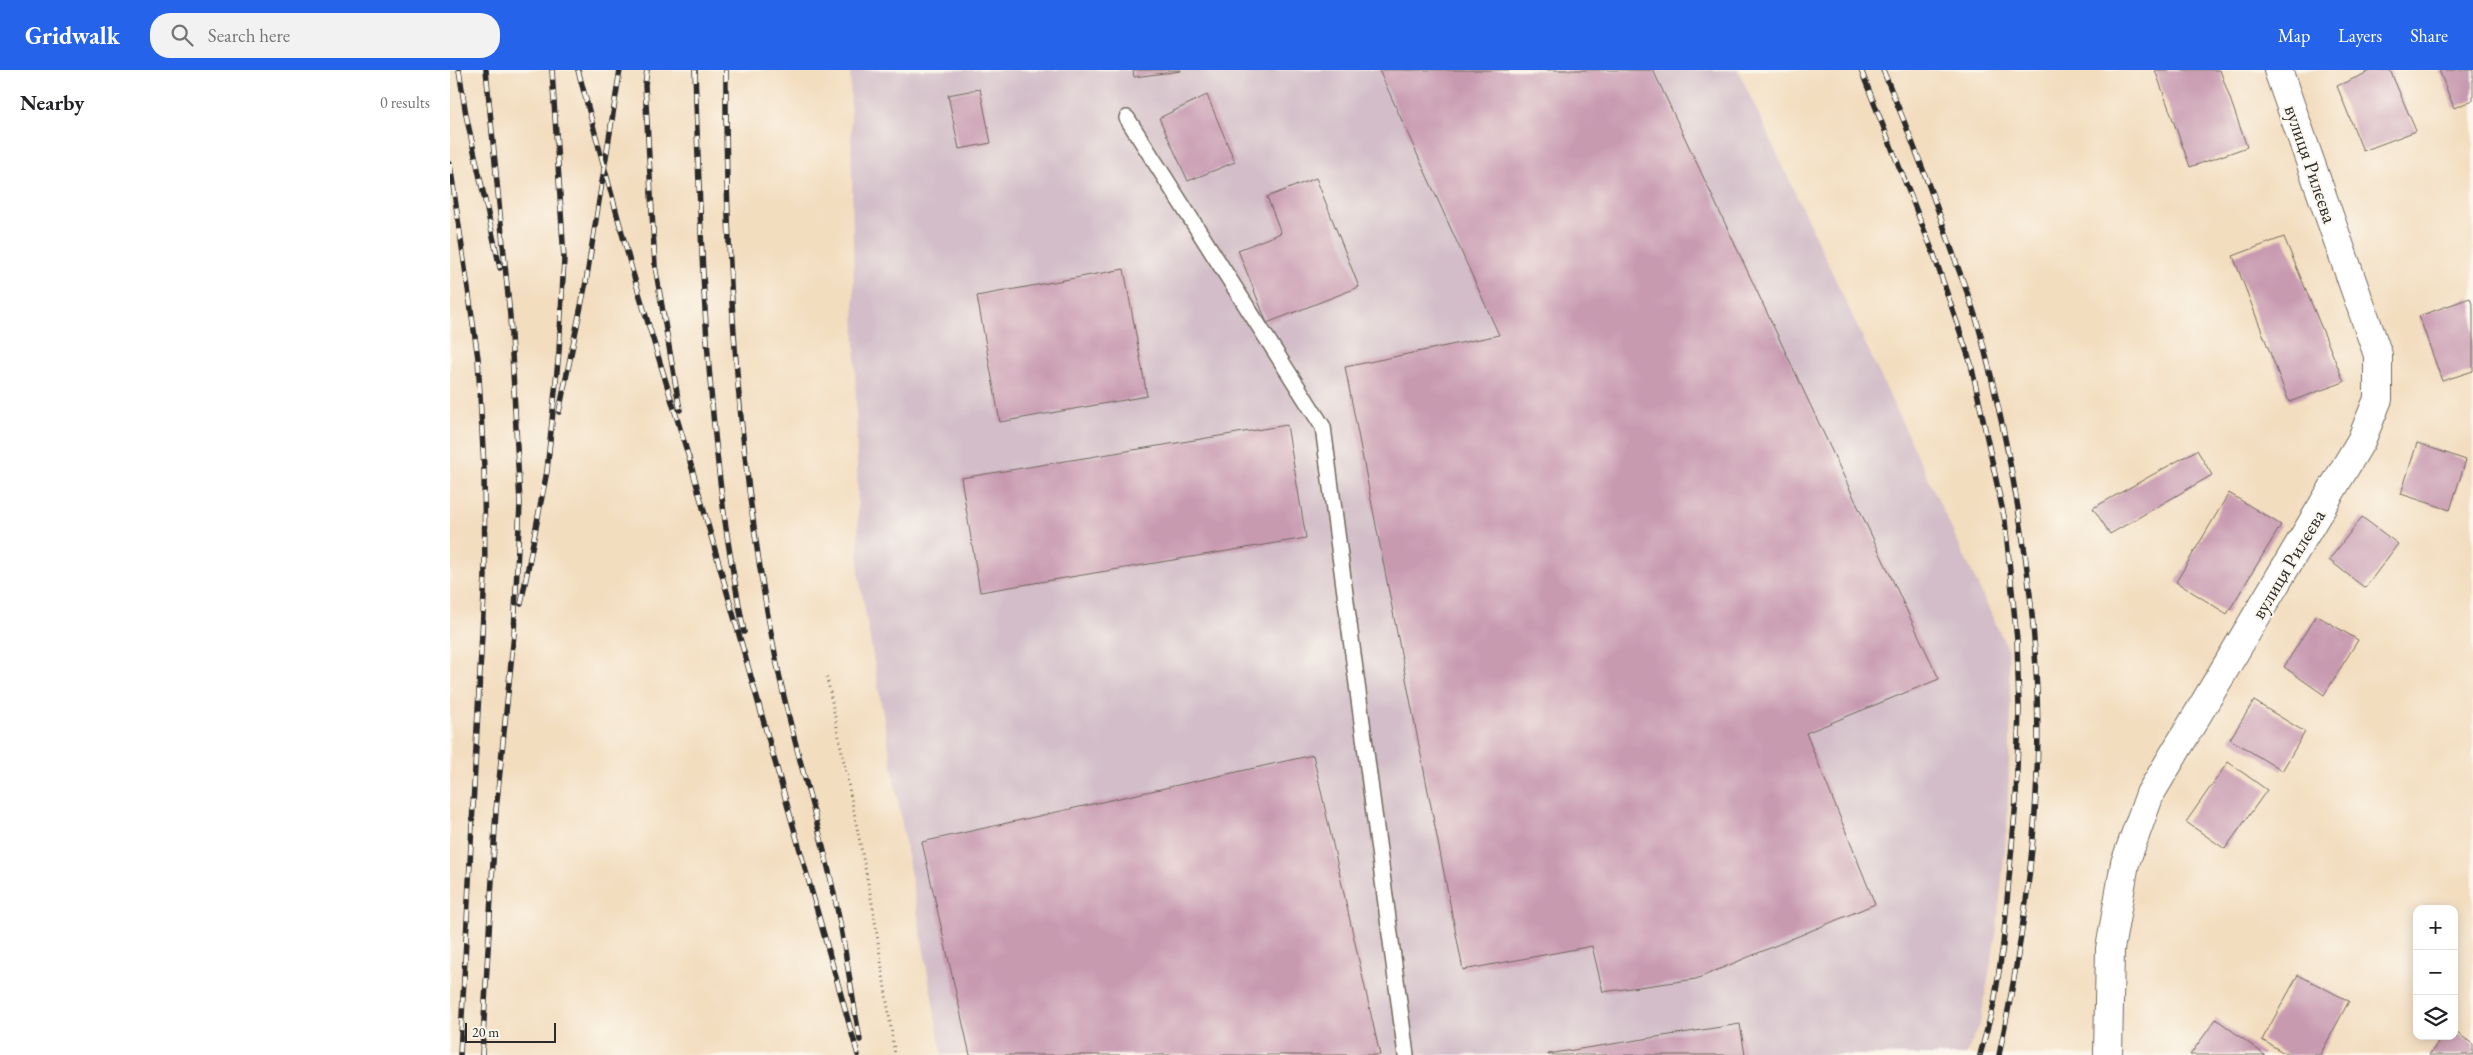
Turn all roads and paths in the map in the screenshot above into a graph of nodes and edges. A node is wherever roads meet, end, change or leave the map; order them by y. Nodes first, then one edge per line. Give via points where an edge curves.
1 (2278, 70) edge
2 (1127, 118) dead end
3 (827, 677) dead end
4 (895, 1055) edge
5 (1406, 1055) edge
6 (2108, 1055) edge

1 - 6 street, вулиця Рилєєва via 2378,355 2378,399 2361,442 2150,794 2125,863 2110,949
2 - 5 lane via 1323,428
3 - 4 path via 873,908

